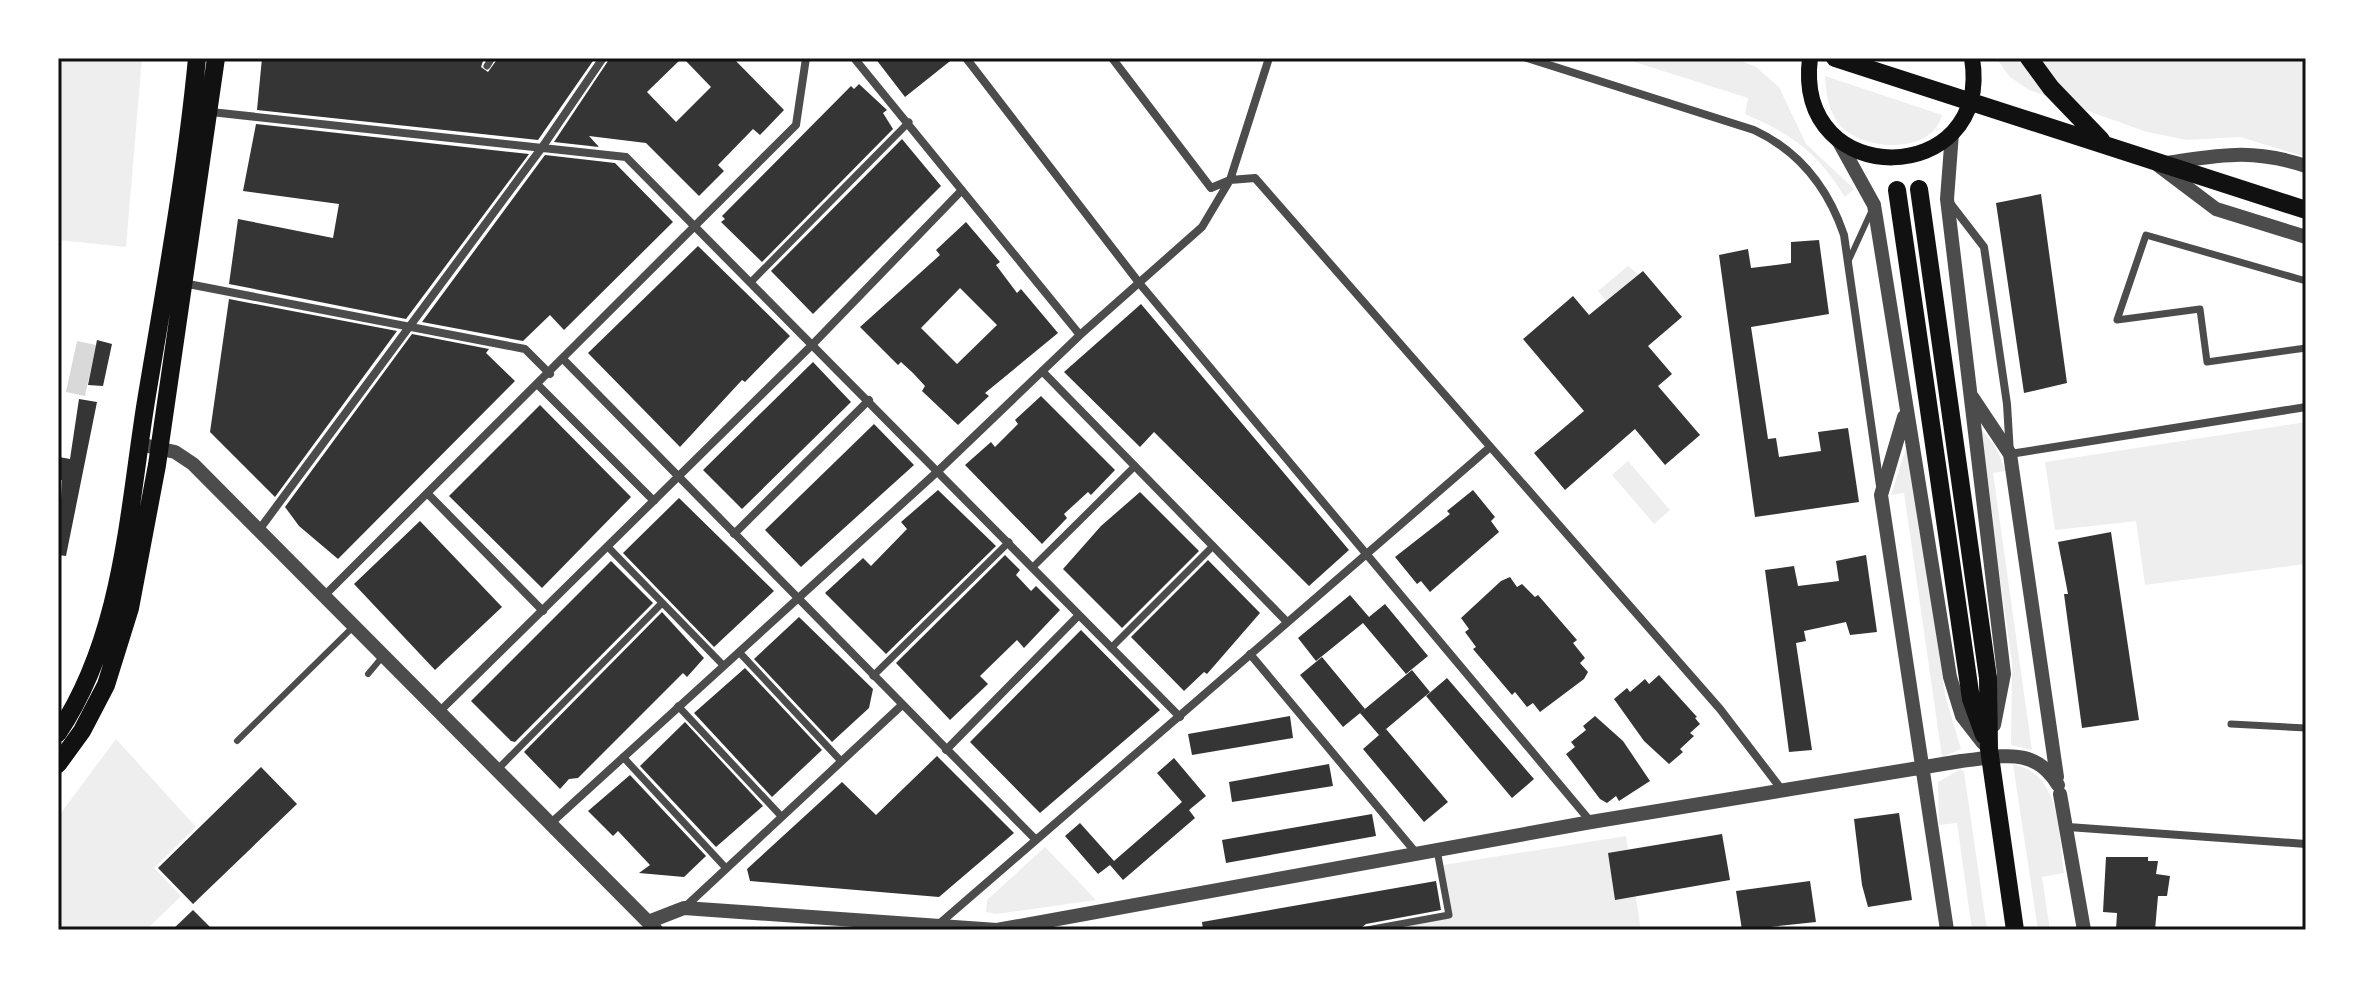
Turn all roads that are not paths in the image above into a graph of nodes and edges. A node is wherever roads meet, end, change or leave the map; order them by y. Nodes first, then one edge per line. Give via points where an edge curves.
1 (197, 58) edge
2 (216, 58) edge
3 (492, 58) edge
4 (603, 58) edge
5 (806, 58) edge
6 (854, 58) edge
7 (966, 58) edge
8 (1112, 58) edge
9 (1269, 58) edge
10 (1527, 58) edge
11 (1810, 58) edge
12 (1835, 58) edge
13 (1972, 58) edge
14 (2029, 58) edge
15 (487, 66) dead end
16 (1971, 102) junction
17 (211, 112) junction
18 (909, 122) junction
19 (1952, 133) junction
20 (1838, 140) junction
21 (2103, 142) junction
22 (543, 146) junction
23 (2158, 161) junction
24 (2306, 166) edge
25 (1230, 180) junction
26 (1919, 189) dead end
27 (962, 190) junction
28 (1897, 190) dead end
29 (1947, 199) junction
30 (1874, 205) junction
31 (2306, 210) edge
32 (697, 226) junction
33 (2306, 237) edge
34 (1849, 261) junction
35 (752, 281) junction
36 (2306, 281) edge
37 (183, 283) junction
38 (1140, 284) junction
39 (410, 325) junction
40 (1080, 335) junction
41 (813, 344) junction
42 (2306, 348) edge
43 (564, 360) junction
44 (1042, 371) junction
45 (550, 374) junction
46 (538, 385) junction
47 (1969, 394) junction
48 (1905, 397) junction
49 (869, 400) junction
50 (2306, 407) edge
51 (139, 444) junction
52 (159, 447) junction
53 (1489, 448) junction
54 (2010, 454) junction
55 (1135, 466) junction
56 (938, 471) junction
57 (677, 476) junction
58 (429, 495) junction
59 (1881, 495) junction
60 (654, 501) junction
61 (259, 530) junction
62 (734, 534) junction
63 (1009, 542) junction
64 (1213, 546) junction
65 (608, 547) junction
66 (1367, 553) junction
67 (1033, 567) junction
68 (324, 596) junction
69 (797, 599) junction
70 (662, 603) junction
71 (543, 611) junction
72 (1079, 615) junction
73 (1287, 622) junction
74 (354, 626) junction
75 (1111, 648) junction
76 (739, 652) junction
77 (1250, 654) junction
78 (384, 655) junction
79 (723, 665) junction
80 (368, 674) dead end
81 (873, 676) junction
82 (902, 705) junction
83 (678, 706) junction
84 (440, 711) junction
85 (1180, 717) junction
86 (2231, 724) dead end
87 (2306, 728) edge
88 (58, 733) edge
89 (237, 741) dead end
90 (946, 750) junction
91 (1989, 754) junction
92 (623, 757) junction
93 (841, 761) junction
94 (58, 764) edge
95 (1925, 768) junction
96 (497, 769) junction
97 (2059, 789) junction
98 (1782, 790) junction
99 (781, 816) junction
100 (1591, 822) junction
101 (550, 824) junction
102 (2068, 827) junction
103 (1036, 840) junction
104 (2306, 844) edge
105 (1437, 850) junction
106 (1417, 854) junction
107 (725, 867) junction
108 (684, 908) junction
109 (939, 924) junction
110 (652, 926) edge
111 (997, 930) edge
112 (1367, 930) edge
113 (1947, 930) edge
114 (2015, 930) edge
115 (2084, 930) edge

1 - 51 main road
2 - 17 main road
3 - 15 street
4 - 22 street
5 - 32 street via 796,125
6 - 18 street
7 - 38 street
8 - 25 street via 1211,188
9 - 25 street
10 - 34 street via 1754,130 1780,143 1811,173 1834,207
11 - 20 main road via 1811,99
12 - 16 main road
13 - 16 main road
14 - 21 main road
16 - 19 main road
16 - 21 main road
17 - 22 street
17 - 37 main road
18 - 27 street
18 - 35 street
19 - 20 main road via 1932,149 1896,159 1860,153
19 - 29 street
20 - 30 street
21 - 23 main road
22 - 32 street via 626,157
22 - 39 street
23 - 24 street via 2241,152
23 - 31 main road
23 - 33 street via 2216,209
25 - 38 street via 1202,227
25 - 53 street via 1255,178
26 - 91 main road via 1988,678
27 - 40 street
27 - 41 street
28 - 91 main road via 1971,699
29 - 47 street
29 - 54 street via 1984,247
30 - 34 lane
30 - 48 street
32 - 35 street
32 - 43 street
34 - 59 street
35 - 41 street
36 - 42 street via 2146,235 2117,320 2200,309 2207,362
37 - 39 street
37 - 52 main road
38 - 40 street
38 - 66 street
39 - 45 street via 525,349
39 - 61 street
40 - 44 street
41 - 49 street
41 - 57 street
43 - 45 street
43 - 57 street
44 - 55 street
44 - 56 street
45 - 46 street
46 - 58 street
46 - 60 street
47 - 54 street
47 - 91 street via 2004,674
48 - 59 street via 1902,432
48 - 91 street via 1950,677 1962,716
49 - 56 street
49 - 62 street
50 - 54 street
51 - 52 street
51 - 88 main road via 122,563 105,634
52 - 61 street via 193,464
52 - 94 main road via 117,659 92,712
53 - 66 street
53 - 98 street via 1720,709
54 - 97 street
55 - 64 street
55 - 67 street
56 - 63 street
56 - 69 street
57 - 60 street
57 - 62 street
58 - 68 street
58 - 71 street
59 - 95 street
60 - 65 street
61 - 68 street
62 - 69 street
63 - 67 street
63 - 81 street
64 - 73 street
64 - 75 street
65 - 70 street
65 - 71 street
66 - 73 street
66 - 100 street
67 - 72 street
68 - 74 street
69 - 76 street
69 - 81 street
70 - 79 street
70 - 96 street
71 - 84 street
72 - 75 street
72 - 90 street
73 - 77 street
74 - 78 street
74 - 89 lane
75 - 85 street
76 - 79 street
76 - 93 street
77 - 85 street
77 - 106 street
78 - 80 lane
78 - 84 street
79 - 83 street
81 - 82 street
82 - 90 street
82 - 93 street
83 - 92 street
83 - 99 street
84 - 96 street
85 - 103 street
86 - 87 street
90 - 103 street
91 - 95 street
91 - 97 street via 2030,758 2048,767
91 - 114 main road
92 - 101 street
92 - 107 street
93 - 99 street
95 - 98 street
95 - 113 street
96 - 101 street
97 - 102 street
98 - 100 street
99 - 107 street
100 - 105 street
101 - 110 street
102 - 104 street
102 - 115 street
103 - 109 street
105 - 106 street
105 - 112 street via 1449,915
106 - 111 street
107 - 108 street
108 - 109 street
108 - 110 street
109 - 111 street

